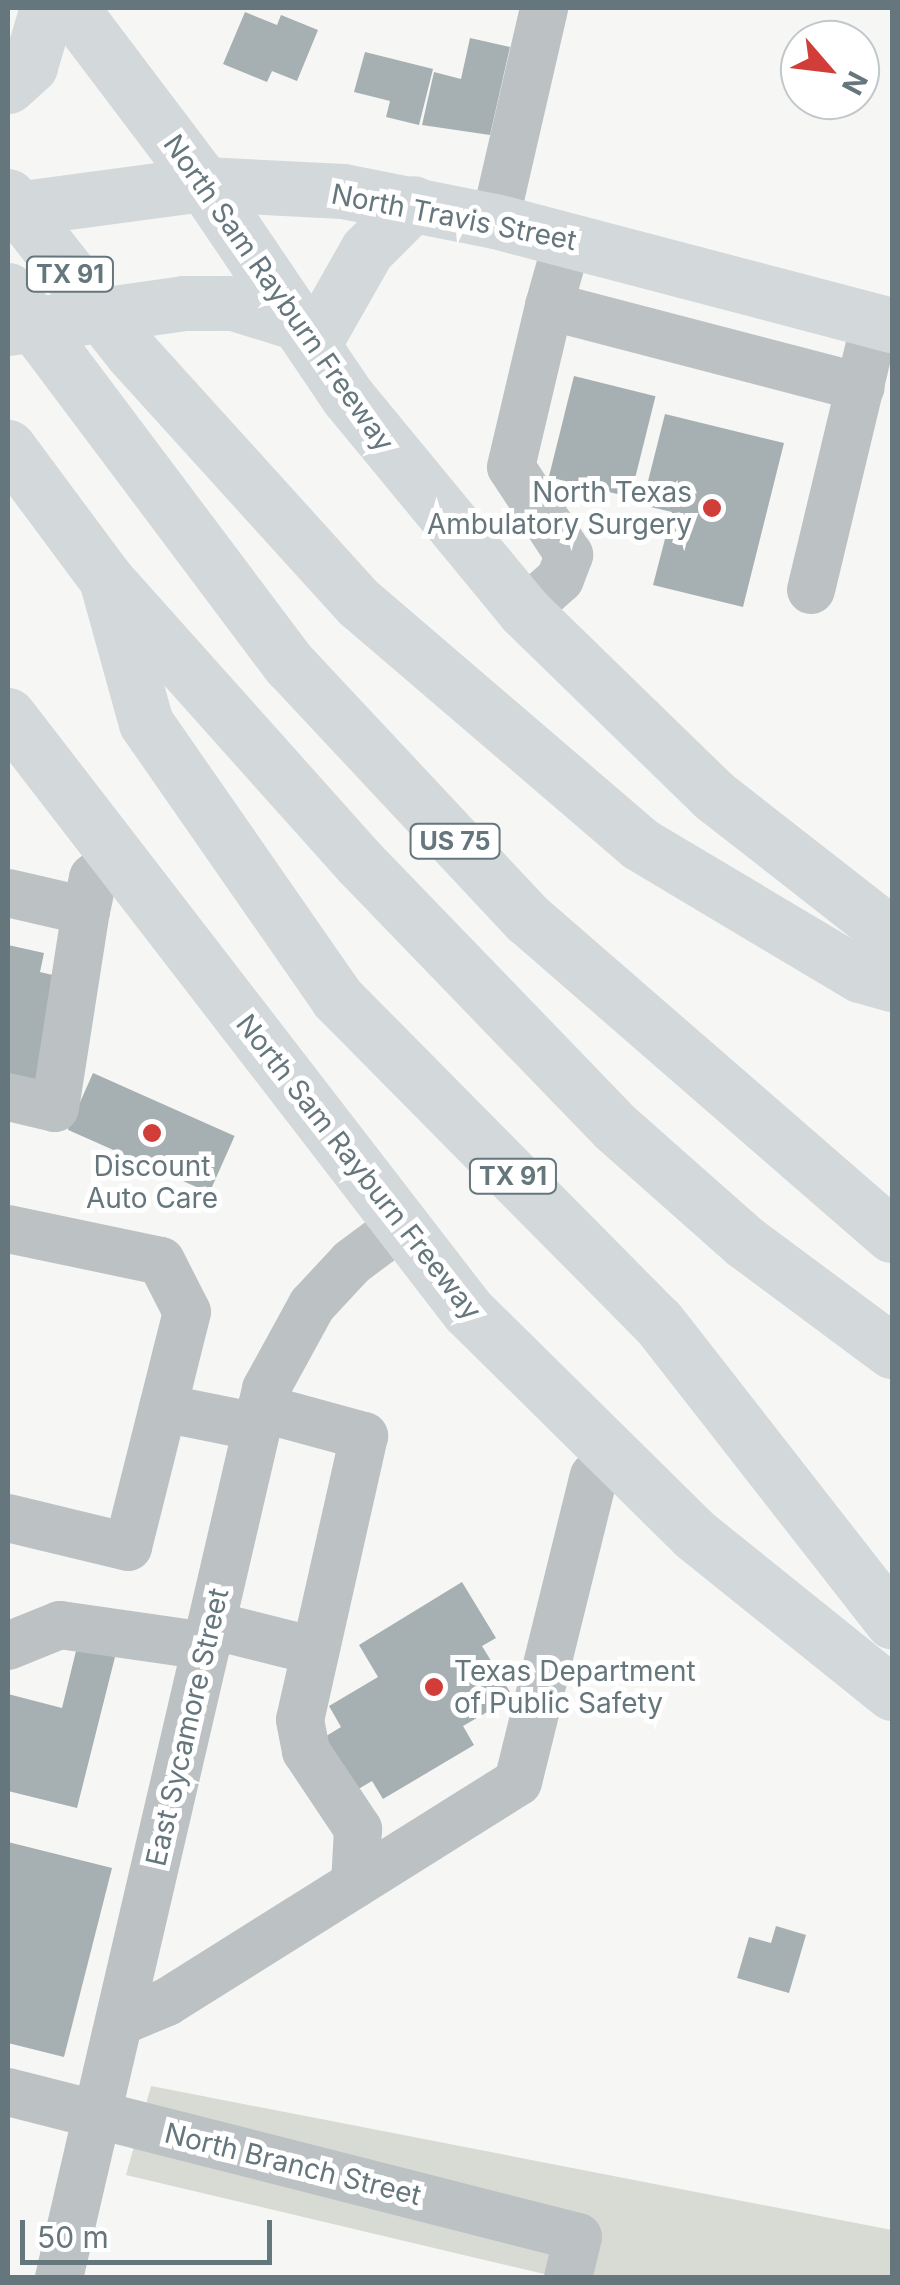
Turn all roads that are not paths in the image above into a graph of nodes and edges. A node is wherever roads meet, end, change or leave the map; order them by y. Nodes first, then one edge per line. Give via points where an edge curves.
1 (47, 8) edge
2 (71, 8) edge
3 (544, 8) edge
4 (8, 86) edge
5 (204, 184) junction
6 (8, 196) edge
7 (414, 203) junction
8 (8, 210) edge
9 (494, 221) junction
10 (568, 239) junction
11 (8, 290) edge
12 (549, 306) junction
13 (884, 322) edge
14 (8, 328) edge
15 (302, 333) junction
16 (870, 405) edge
17 (8, 448) edge
18 (106, 579) junction
19 (811, 590) dead end
20 (524, 611) junction
21 (9, 721) edge
22 (118, 857) junction
23 (8, 894) edge
24 (86, 910) junction
25 (892, 935) edge
26 (892, 984) edge
27 (8, 1097) edge
28 (402, 1224) junction
29 (8, 1229) edge
30 (892, 1236) edge
31 (892, 1351) edge
32 (163, 1408) junction
33 (259, 1417) junction
34 (594, 1476) dead end
35 (8, 1518) edge
36 (892, 1621) edge
37 (208, 1635) junction
38 (8, 1646) edge
39 (310, 1650) junction
40 (892, 1694) edge
41 (354, 1884) junction
42 (119, 2022) junction
43 (8, 2092) edge
44 (98, 2114) junction
45 (573, 2257) edge
46 (59, 2278) edge

1 - 4 main road via 30,66
2 - 5 main road, North Sam Rayburn Freeway
3 - 9 street
5 - 7 main road, North Travis Street
5 - 8 main road, North Travis Street
5 - 15 main road, North Sam Rayburn Freeway
6 - 26 main road, TX 91 via 132,353 359,603 640,844 860,975
7 - 9 main road, North Travis Street
7 - 15 main road
9 - 10 main road, North Travis Street
10 - 12 street
10 - 13 main road, North Travis Street
11 - 30 main road, US 75 via 290,665 528,918
12 - 16 street
12 - 20 street via 511,467 569,556 560,579
13 - 16 street
14 - 15 main road via 184,303 233,303
15 - 20 main road, North Sam Rayburn Freeway via 432,504
16 - 19 street
17 - 18 main road, US 75
18 - 31 main road, US 75 via 360,863 615,1127 744,1242
18 - 36 main road, TX 91 via 146,722 338,998 658,1322
20 - 25 main road, North Sam Rayburn Freeway via 714,796
21 - 22 main road, North Sam Rayburn Freeway
22 - 24 street via 93,878
22 - 28 main road, North Sam Rayburn Freeway
23 - 24 street
24 - 27 street via 55,1108
28 - 33 street, East Sycamore Street via 312,1304 284,1345
28 - 40 main road, North Sam Rayburn Freeway via 468,1311 694,1534
29 - 32 street via 161,1260 188,1312
32 - 33 street
32 - 35 street via 128,1547
33 - 37 street, East Sycamore Street
33 - 39 street via 364,1436
34 - 41 street via 518,1782
37 - 38 street via 60,1625
37 - 39 street
37 - 42 street, East Sycamore Street
39 - 41 street via 300,1720 306,1751 358,1830
41 - 42 street via 166,2002
42 - 44 street, East Sycamore Street
43 - 44 street, North Branch Street
44 - 45 street, North Branch Street
44 - 46 street, East Sycamore Street

